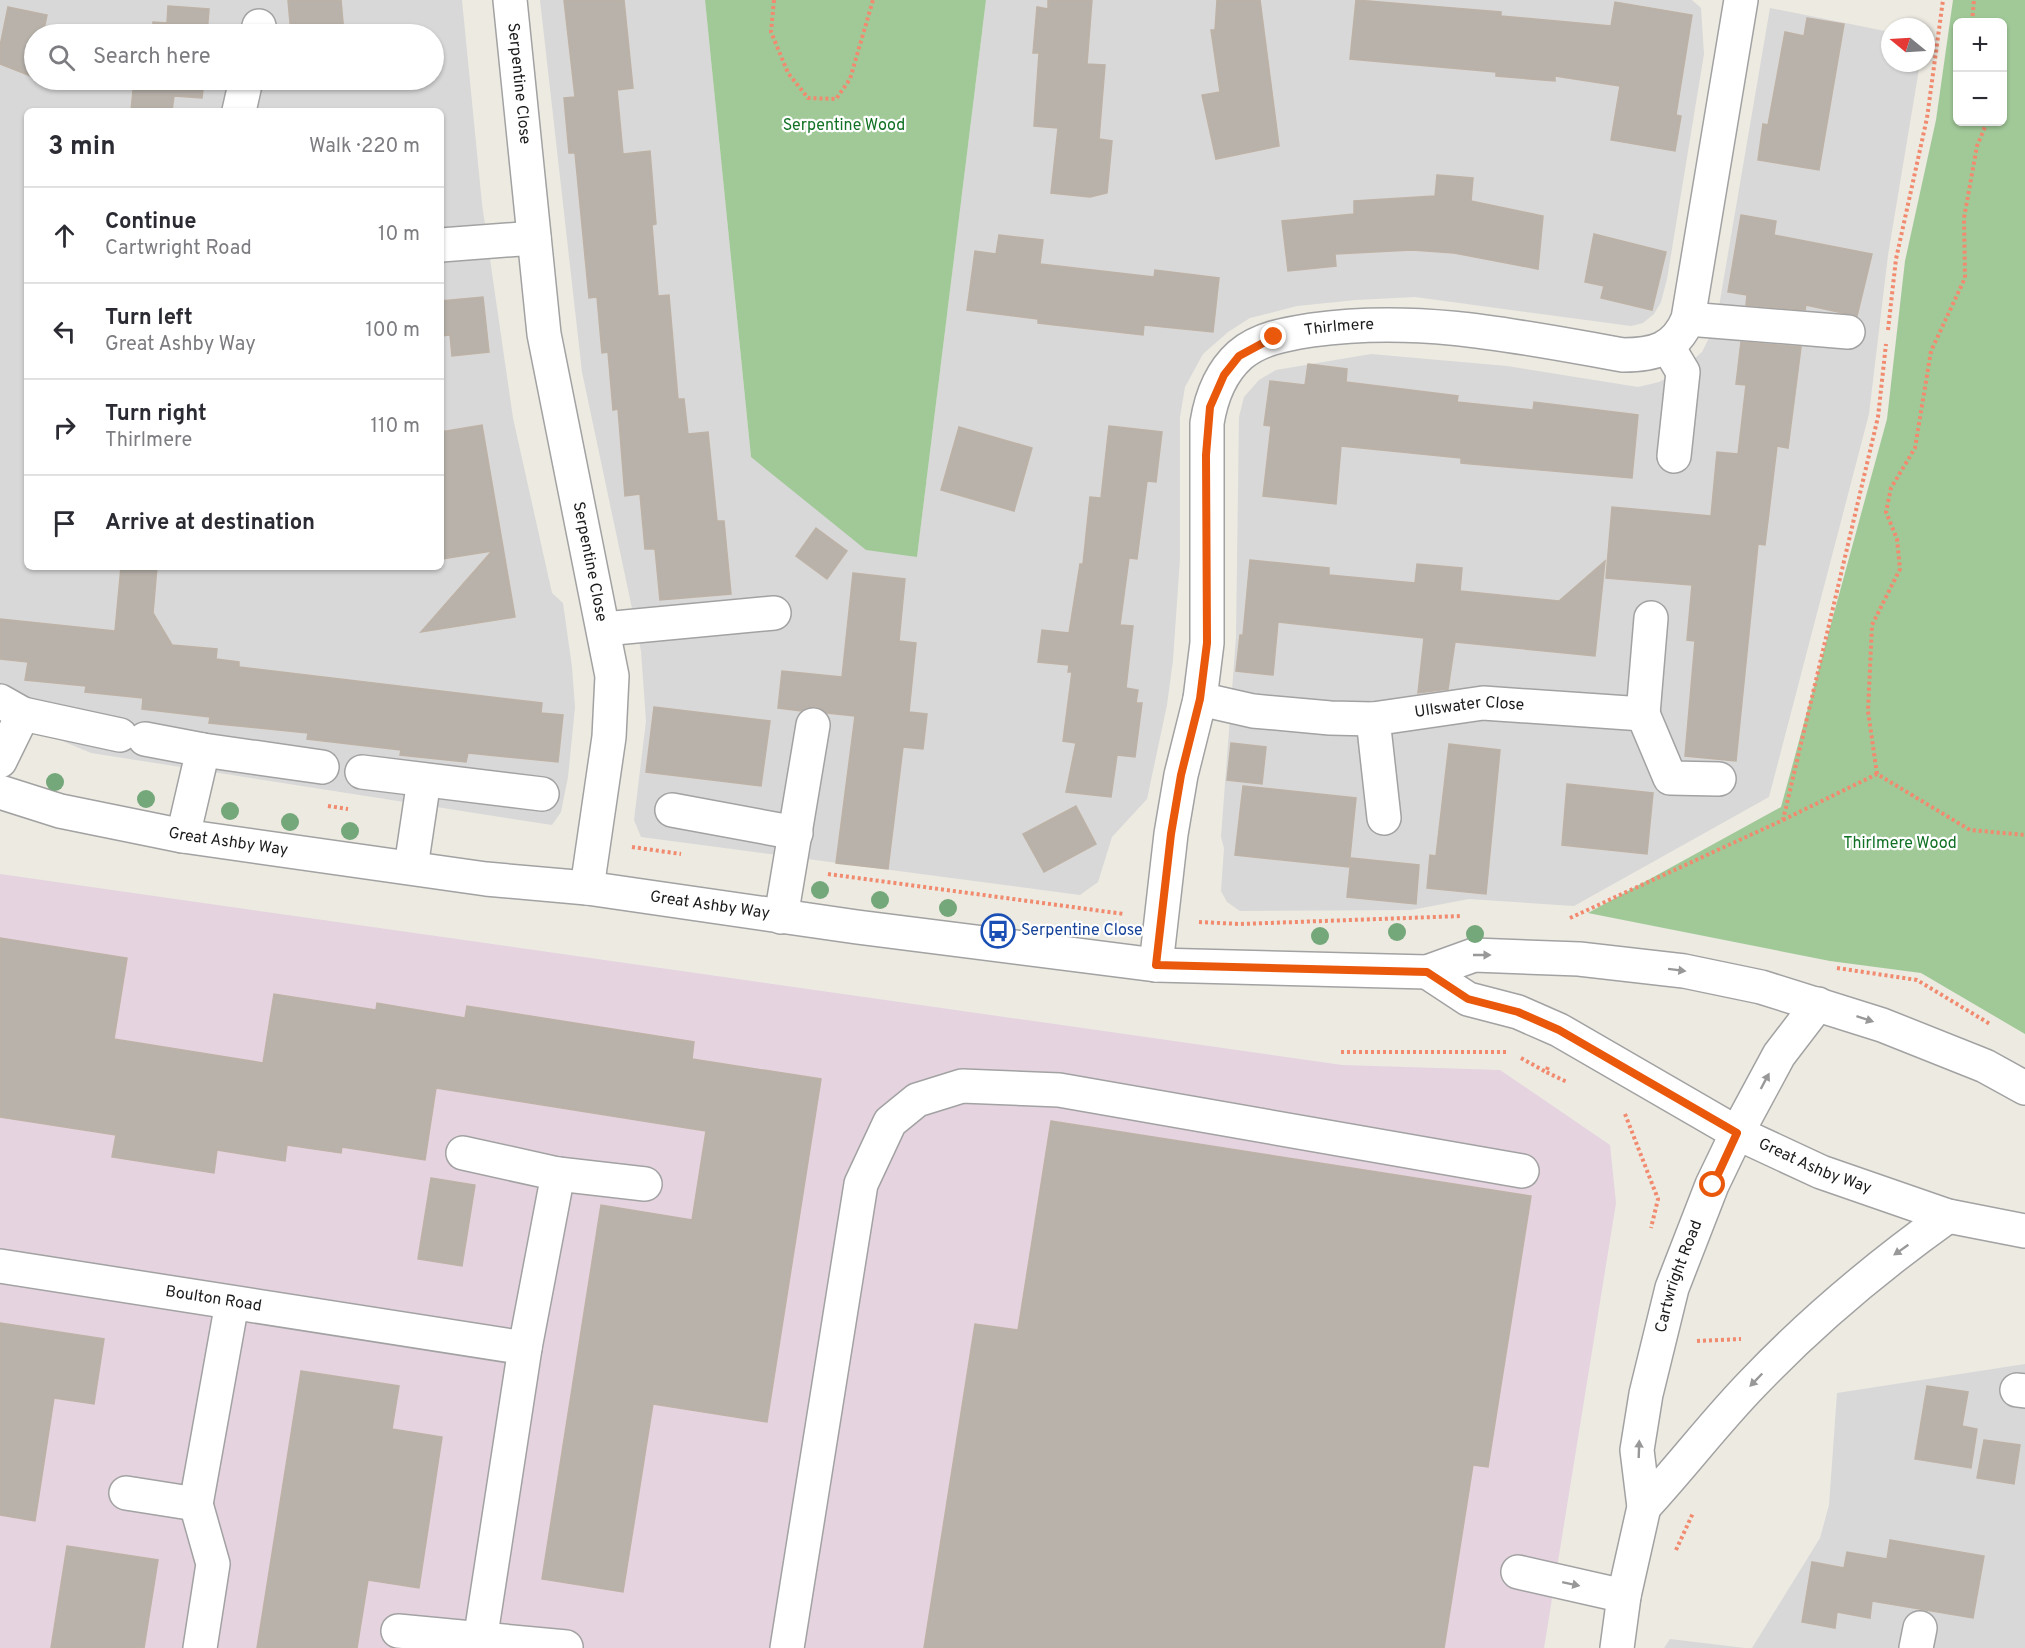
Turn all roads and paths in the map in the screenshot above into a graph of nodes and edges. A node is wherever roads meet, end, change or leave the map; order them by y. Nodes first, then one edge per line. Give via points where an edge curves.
1 (510, 0) edge
2 (774, 0) edge
3 (873, 0) edge
4 (1741, 0) edge
5 (1943, 0) edge
6 (1974, 0) edge
7 (1972, 18) edge
8 (244, 90) edge
9 (240, 108) edge
10 (1986, 126) edge
11 (534, 238) junction
12 (444, 245) edge
13 (1688, 319) junction
14 (1848, 332) dead end
15 (1668, 347) junction
16 (1674, 456) dead end
17 (774, 613) dead end
18 (1651, 618) dead end
19 (604, 629) junction
20 (1200, 699) junction
21 (12, 707) edge
22 (1643, 714) junction
23 (1373, 719) junction
24 (813, 725) dead end
25 (202, 750) junction
26 (0, 761) edge
27 (322, 767) dead end
28 (362, 772) dead end
29 (1877, 774) junction
30 (1719, 779) dead end
31 (424, 780) junction
32 (0, 792) edge
33 (542, 794) dead end
34 (324, 806) dead end
35 (359, 810) dead end
36 (672, 810) dead end
37 (1384, 818) dead end
38 (1783, 820) junction
39 (796, 833) junction
40 (2025, 835) edge
41 (183, 836) junction
42 (593, 841) junction
43 (686, 854) dead end
44 (411, 867) junction
45 (789, 869) junction
46 (587, 888) junction
47 (781, 916) junction
48 (1465, 916) dead end
49 (1558, 918) dead end
50 (1570, 918) junction
51 (1161, 920) junction
52 (1579, 920) dead end
53 (1156, 965) junction
54 (1827, 966) dead end
55 (1427, 972) junction
56 (1818, 1004) junction
57 (1995, 1027) dead end
58 (1341, 1052) dead end
59 (1546, 1072) dead end
60 (2025, 1088) edge
61 (1737, 1133) junction
62 (463, 1154) dead end
63 (1522, 1171) dead end
64 (558, 1174) junction
65 (645, 1184) dead end
66 (1948, 1216) junction
67 (2025, 1231) edge
68 (0, 1266) edge
69 (232, 1303) junction
70 (525, 1348) junction
71 (126, 1493) dead end
72 (196, 1504) junction
73 (1644, 1507) junction
74 (1518, 1572) dead end
75 (1624, 1596) junction
76 (398, 1631) dead end
77 (480, 1641) junction
78 (566, 1647) edge
79 (200, 1648) edge
80 (788, 1648) edge
81 (1617, 1648) edge

1 - 11 street, Serpentine Close
2 - 3 path via 771,32 788,73 808,98 836,99 850,79
4 - 13 street
5 - 38 path via 1927,118 1896,259 1878,417
6 - 7 path
8 - 9 street
10 - 29 path via 1977,146 1964,218 1965,278 1931,351 1915,448 1891,488 1886,512 1897,539 1900,569 1872,625 1868,711
11 - 12 street
11 - 19 street, Serpentine Close via 544,334
13 - 14 street
13 - 15 street
15 - 16 street via 1683,372
15 - 20 street, Thirlmere via 1645,355 1623,355 1489,332 1384,323 1274,337 1239,356 1215,390 1207,423 1207,643
17 - 19 street
18 - 22 street
19 - 42 street, Serpentine Close via 612,704
20 - 23 street, Ullswater Close via 1253,711
20 - 51 street, Thirlmere via 1181,775
21 - 25 street
21 - 26 street
22 - 23 street, Ullswater Close via 1483,703
22 - 30 street via 1671,778
23 - 37 street
24 - 39 street
25 - 27 street
25 - 41 street
28 - 31 street
29 - 38 path
29 - 40 path via 1970,830
31 - 33 street
31 - 44 street
32 - 41 street, Great Ashby Way via 60,811
34 - 35 path
36 - 39 street
38 - 50 path
39 - 45 street
41 - 44 street, Great Ashby Way
42 - 43 path
42 - 46 street, Serpentine Close
44 - 46 street, Great Ashby Way via 486,879
45 - 47 street
45 - 51 path
46 - 47 street, Great Ashby Way
47 - 53 street, Great Ashby Way
48 - 51 path via 1240,924
49 - 50 path
50 - 52 path
51 - 53 street, Thirlmere
53 - 55 street, Great Ashby Way
54 - 57 path via 1917,980
55 -> 56 street, Great Ashby Way via 1474,955 1579,959 1684,971
55 - 61 street, Great Ashby Way via 1468,999 1518,1012 1559,1030
56 -> 60 street, Great Ashby Way via 1932,1044
61 -> 56 street, Cartwright Road via 1779,1055
58 - 59 path via 1510,1052
61 - 66 street, Great Ashby Way via 1821,1172
73 -> 61 street, Cartwright Road via 1637,1450 1659,1336 1690,1239
62 - 64 street
63 - 80 street via 1059,1090 962,1086 917,1100 890,1122 861,1184
64 - 65 street
64 - 70 street
66 - 67 street, Great Ashby Way
66 -> 73 street, Cartwright Road via 1887,1259 1779,1357
68 - 69 street, Boulton Road
69 - 70 street, Boulton Road
69 - 72 street
70 - 77 street
71 - 72 street
72 - 79 street via 213,1563
73 - 75 street, Cartwright Road
74 -> 75 street
75 - 81 street, Cartwright Road
76 - 77 street
77 - 78 street

